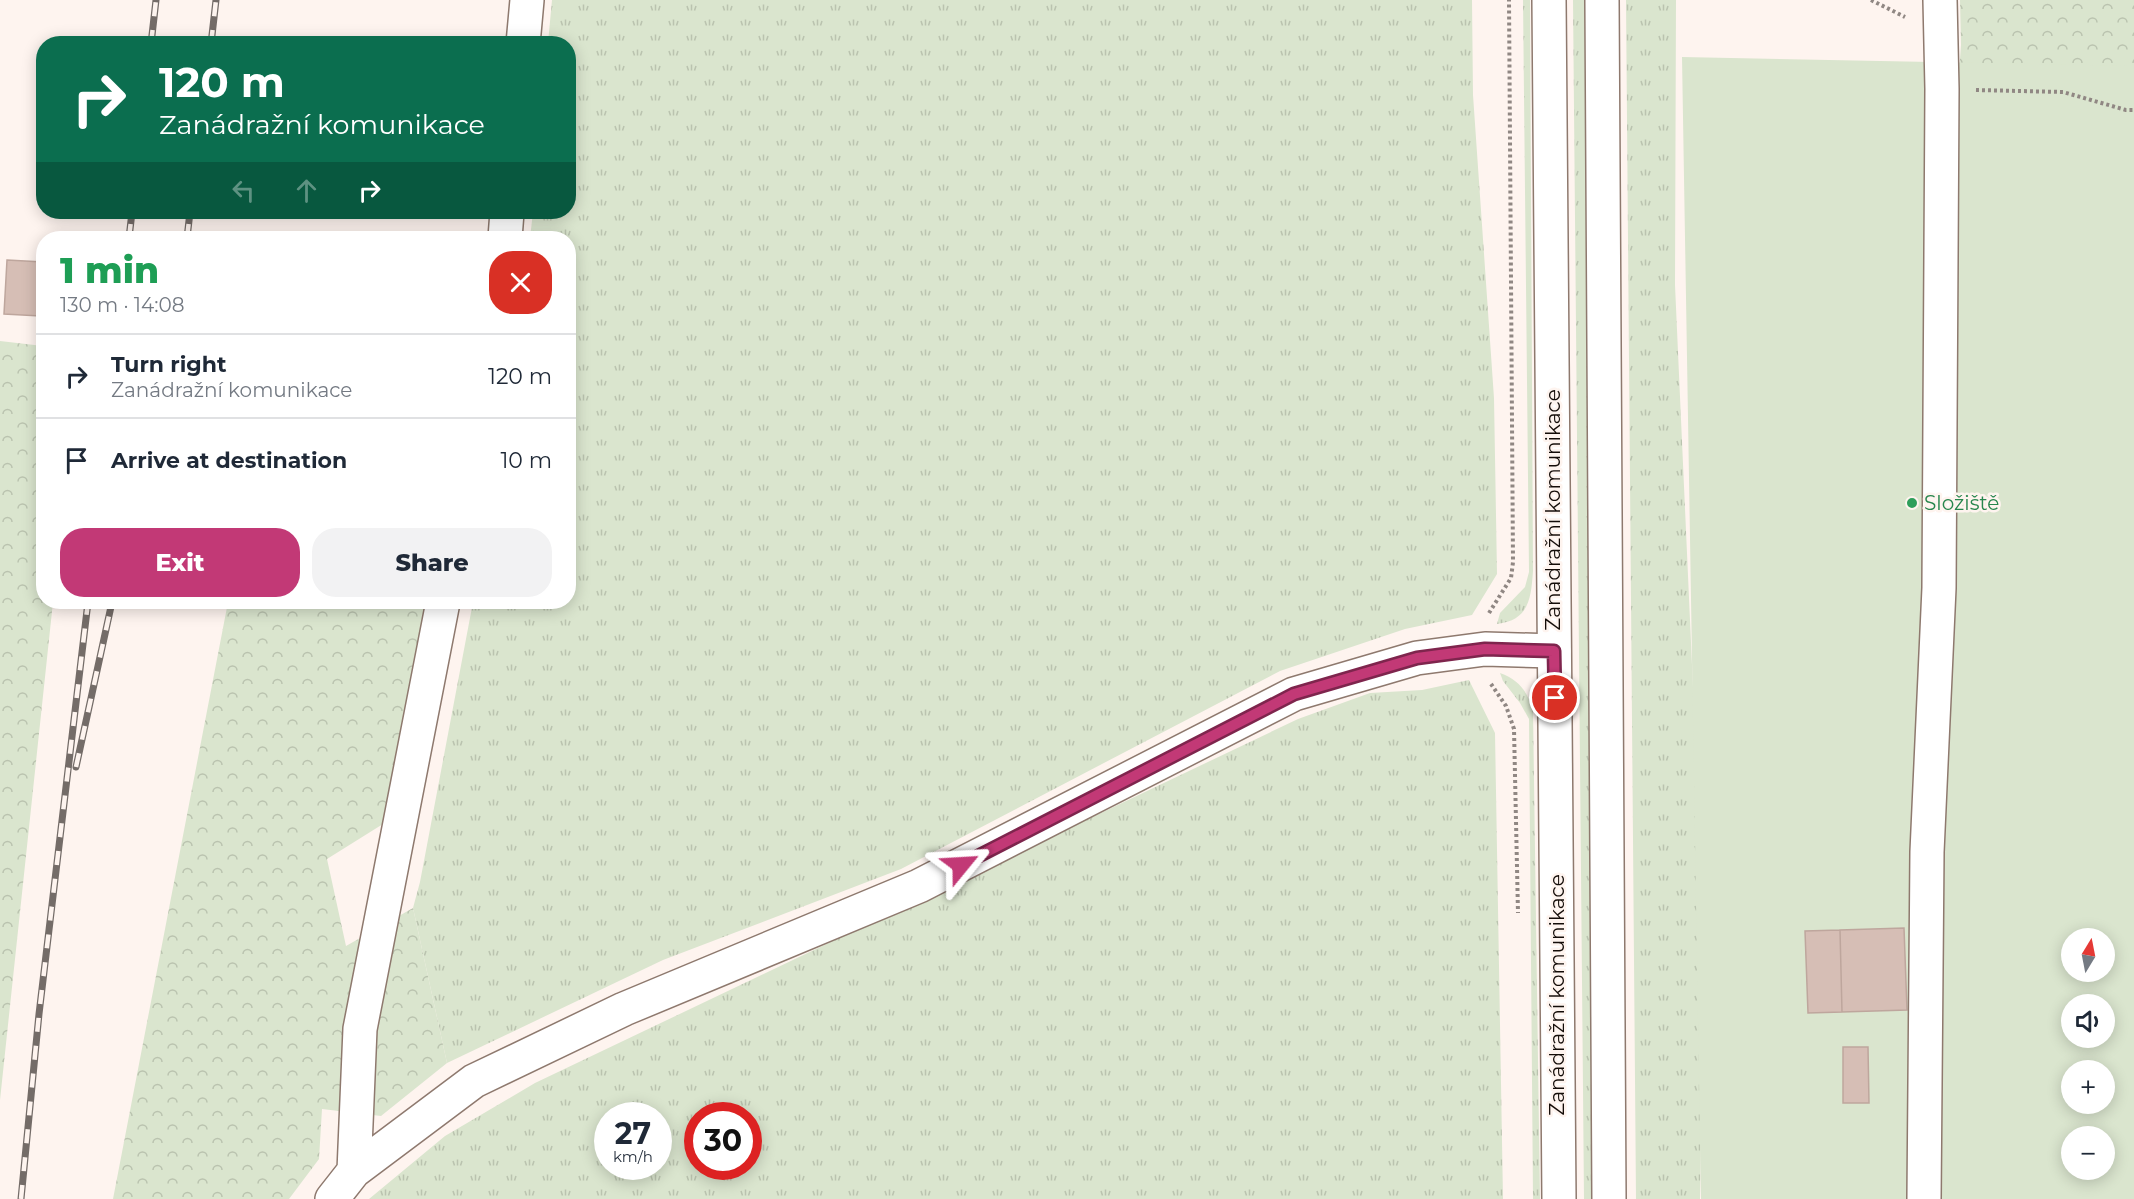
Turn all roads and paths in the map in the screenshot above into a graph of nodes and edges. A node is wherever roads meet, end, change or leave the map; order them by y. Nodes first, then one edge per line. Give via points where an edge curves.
1 (527, 0) edge
2 (1509, 0) edge
3 (1549, 0) edge
4 (1602, 0) edge
5 (1940, 0) edge
6 (524, 36) edge
7 (1942, 88) junction
8 (2134, 110) edge
9 (443, 609) edge
10 (1486, 618) dead end
11 (1554, 651) junction
12 (1488, 679) dead end
13 (1518, 923) dead end
14 (354, 1171) junction
15 (332, 1199) edge
16 (1559, 1199) edge
17 (1609, 1199) edge
18 (1924, 1199) edge

1 - 6 main road
2 - 10 path via 1513,562 1511,578
3 - 11 main road, Zanádražní komunikace
4 - 17 main road
5 - 7 main road
7 - 8 path via 2063,92
7 - 18 main road via 1939,588 1927,852
9 - 14 main road via 360,1029
11 - 14 main road via 1485,649 1417,658 1294,694 919,886 624,1009 474,1081
11 - 16 main road, Zanádražní komunikace
12 - 13 path via 1506,706 1514,729
14 - 15 main road

